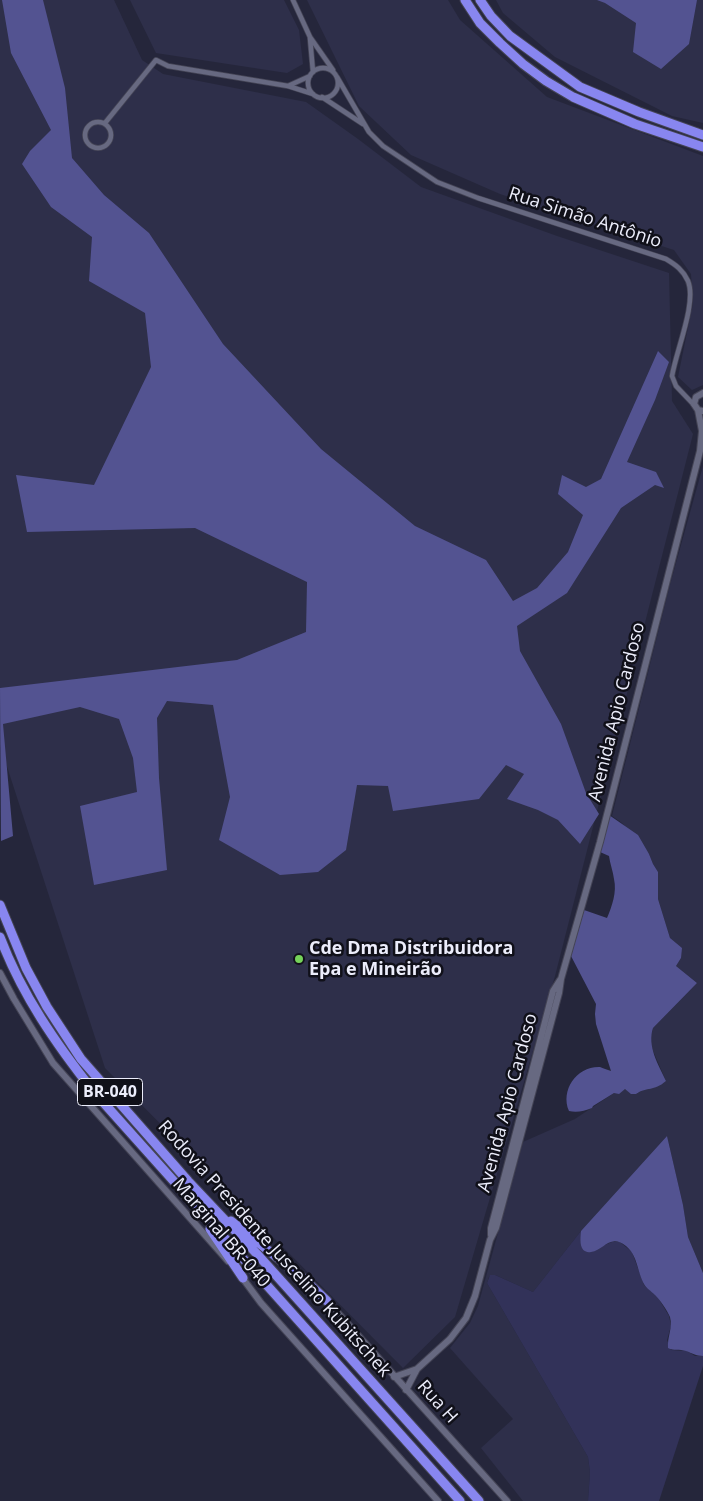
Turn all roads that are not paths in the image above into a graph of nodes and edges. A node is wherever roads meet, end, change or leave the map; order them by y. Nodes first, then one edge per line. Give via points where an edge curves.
1 (293, 0) edge
2 (465, 0) edge
3 (480, 0) edge
4 (310, 37) junction
5 (313, 72) junction
6 (336, 75) junction
7 (310, 76) junction
8 (288, 86) junction
9 (314, 94) junction
10 (322, 97) junction
11 (105, 123) junction
12 (364, 125) junction
13 (703, 135) edge
14 (703, 147) edge
15 (702, 393) edge
16 (687, 397) junction
17 (699, 409) edge
18 (703, 444) edge
19 (700, 451) junction
20 (0, 905) edge
21 (0, 937) edge
22 (0, 973) edge
23 (207, 1202) junction
24 (195, 1206) junction
25 (243, 1278) junction
26 (327, 1301) joint
27 (417, 1370) junction
28 (394, 1377) junction
29 (406, 1390) junction
30 (438, 1501) edge
31 (460, 1501) edge
32 (479, 1501) edge
33 (506, 1501) edge

1 - 4 street, Rua Simão Antônio
2 - 14 highway via 480,23 546,81 573,97 635,124
3 - 13 highway via 510,36 580,87
4 - 5 street, Rua Simão Antônio
4 - 6 street, Rua Simão Antônio
5 - 6 street via 326,68
5 - 7 street
6 - 10 street via 335,91
6 - 12 street, Rua Simão Antônio
7 - 8 street
7 - 9 street via 309,86
8 - 9 street
8 - 11 street via 168,66 156,60
9 - 10 street
10 - 12 street, Rua Simão Antônio
11 - 11 street via 97,121 86,128 86,141 92,147 101,148 109,143 112,135
12 - 16 street, Rua Simão Antônio via 383,146 436,182 666,259 678,266 688,282 691,298 672,376 676,386
15 - 16 street
15 - 17 street, Avenida Apio Cardoso via 694,400
16 - 17 street, Rua Simão Antônio
17 - 19 street, Avenida Apio Cardoso
18 - 19 street, Avenida Apio Cardoso
19 - 27 street, Avenida Apio Cardoso via 600,842 561,979 554,991 475,1296 466,1318 450,1339
20 - 23 highway, Rodovia Presidente Juscelino Kubitschek / BR-040 via 26,968 63,1034 81,1059
21 - 24 highway, Rodovia Presidente Juscelino Kubitschek / BR-040 via 28,997 60,1048 94,1092
22 - 25 street, Marginal BR-040 via 53,1063
23 - 26 highway
23 - 32 highway, Rodovia Presidente Juscelino Kubitschek / BR-040
24 - 25 highway
24 - 31 highway, Rodovia Presidente Juscelino Kubitschek / BR-040
25 - 30 street, Marginal BR-040
26 - 28 street, Rua H
27 - 28 street, Avenida Apio Cardoso
27 - 29 street, Avenida Apio Cardoso
28 - 29 street, Rua H
29 - 33 street, Rua H

